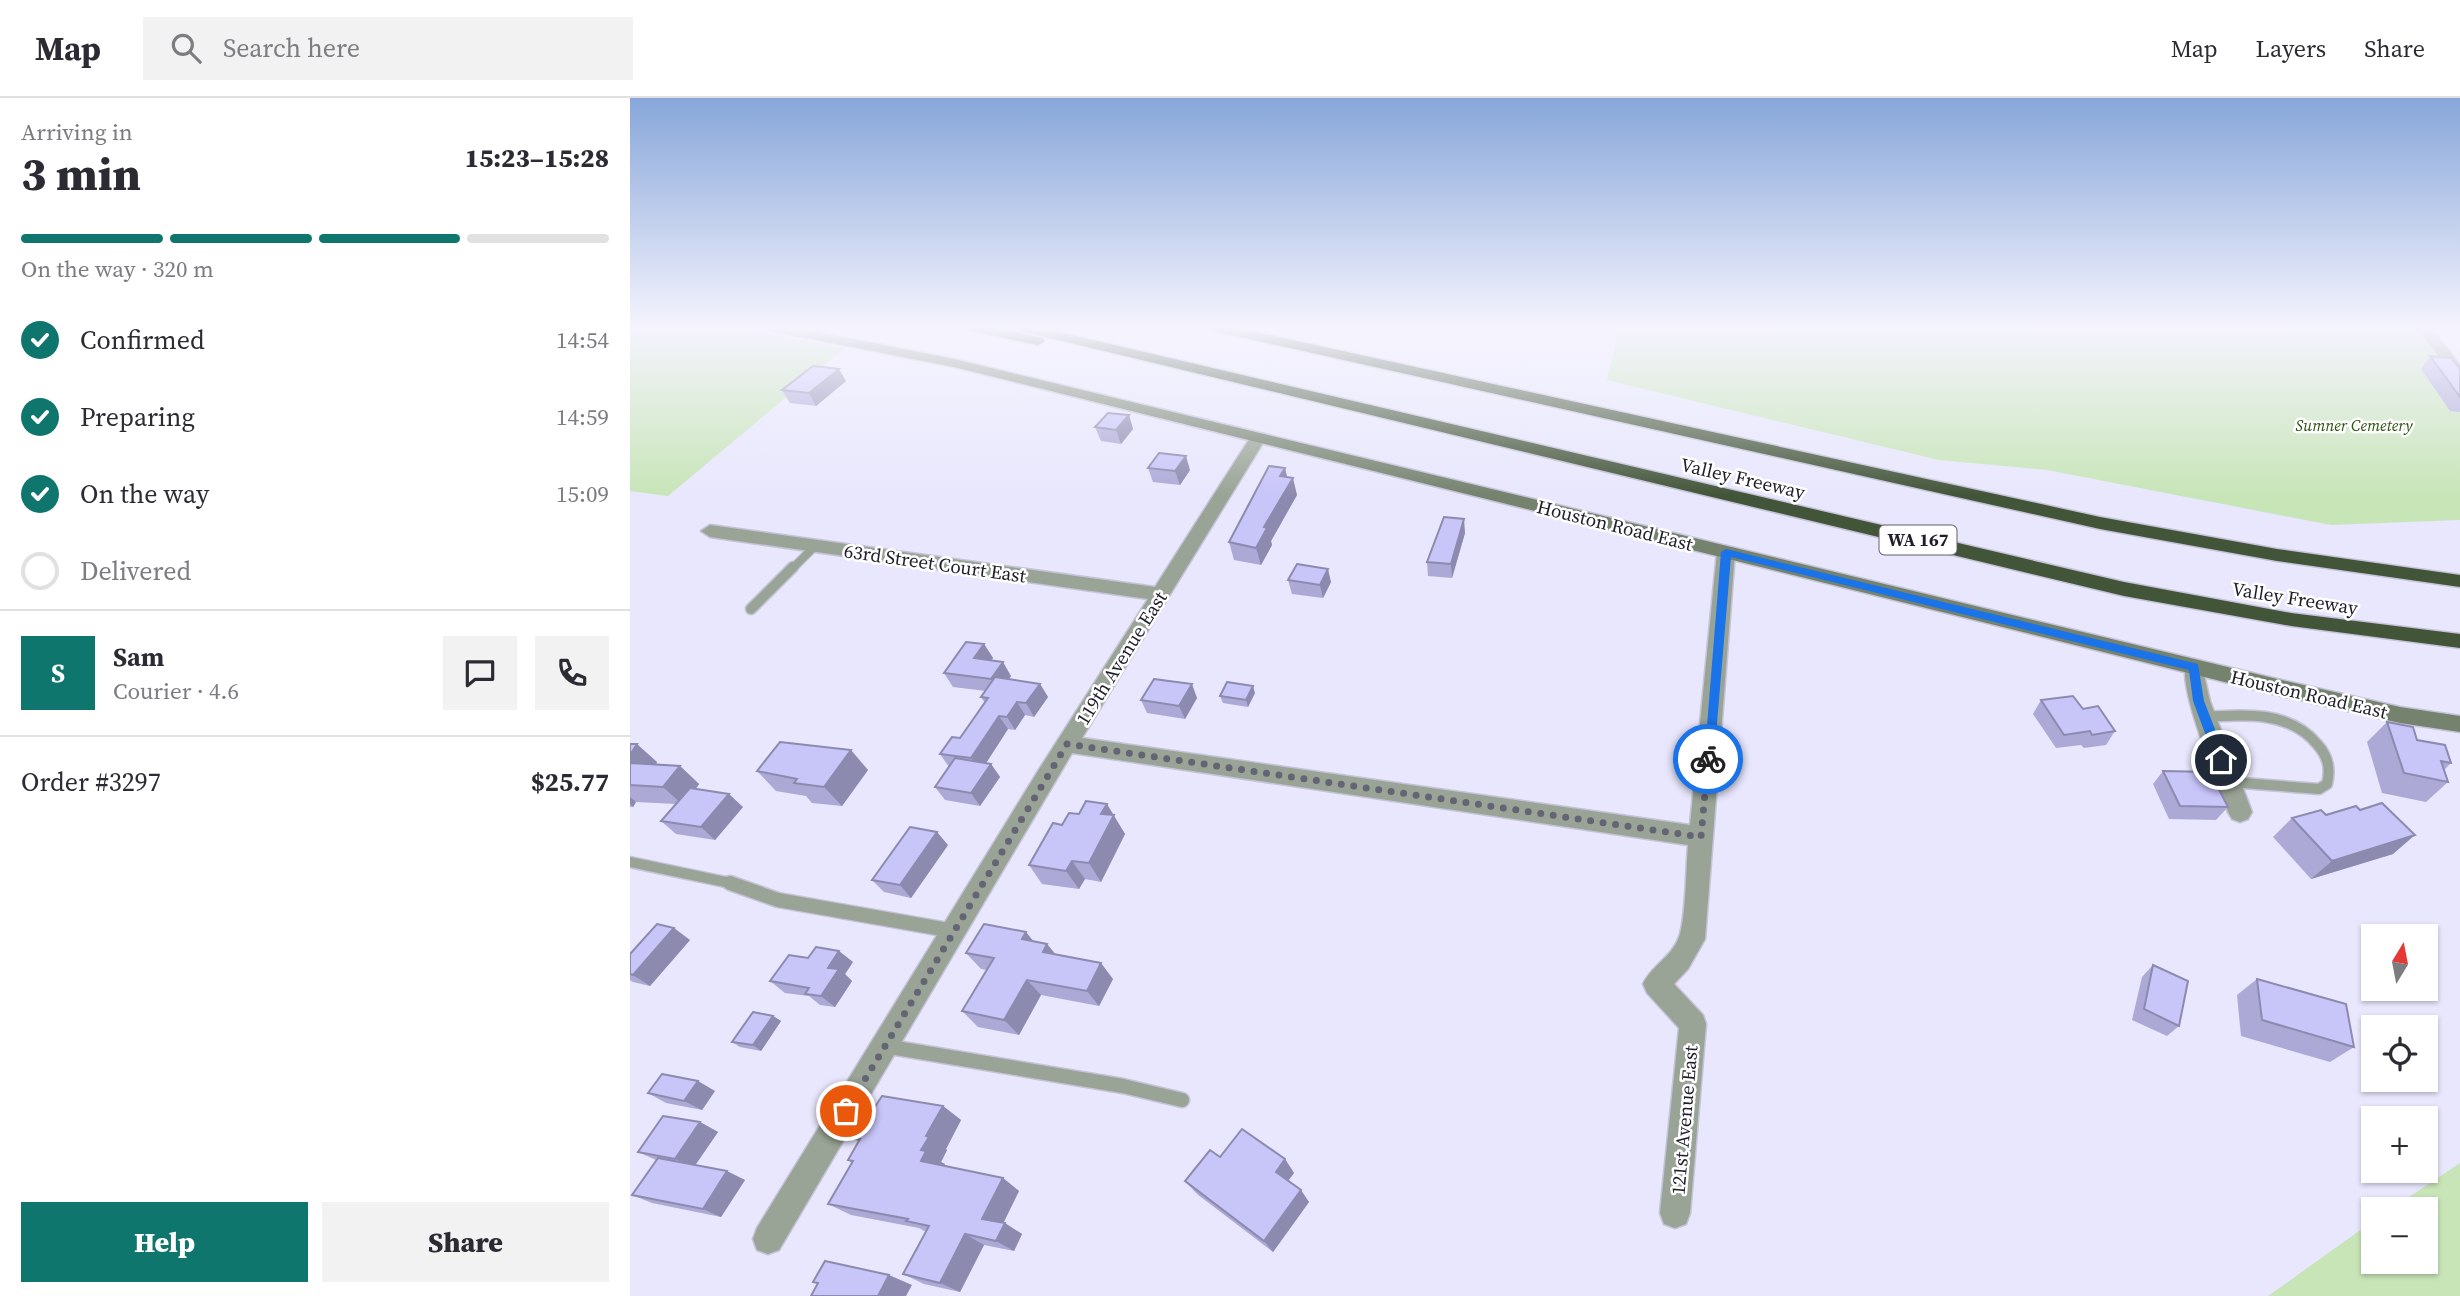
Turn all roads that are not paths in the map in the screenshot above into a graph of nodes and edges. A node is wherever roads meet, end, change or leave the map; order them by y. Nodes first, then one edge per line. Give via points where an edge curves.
1 (1035, 383) edge
2 (1230, 383) edge
3 (1256, 383) edge
4 (1473, 383) edge
5 (1499, 383) edge
6 (1584, 407) junction
7 (1382, 413) junction
8 (1258, 438) junction
9 (710, 531) dead end
10 (815, 546) junction
11 (1726, 552) junction
12 (2337, 563) junction
13 (2460, 567) edge
14 (2460, 581) edge
15 (1161, 594) junction
16 (751, 609) dead end
17 (2460, 642) edge
18 (2194, 667) junction
19 (2205, 717) junction
20 (2460, 724) edge
21 (1067, 744) junction
22 (2229, 782) junction
23 (2240, 812) dead end
24 (1701, 837) junction
25 (630, 862) edge
26 (954, 931) junction
27 (884, 1046) junction
28 (1182, 1100) dead end
29 (1675, 1213) dead end
30 (768, 1239) dead end

1 - 8 street, Houston Road East
2 - 7 highway
3 - 7 highway, Valley Freeway / WA 167
4 - 6 highway, Valley Freeway
5 - 6 highway
6 - 12 highway, Valley Freeway via 2100,523
7 - 17 highway, Valley Freeway / WA 167 via 2124,589 2232,610
8 - 11 street, Houston Road East
8 - 15 street, 119th Avenue East
9 - 10 street, 63rd Street Court East
10 - 15 street, 63rd Street Court East
10 - 16 lane
11 - 18 street, Houston Road East
11 - 24 street, 121st Avenue East
12 - 13 highway
12 - 14 highway, Valley Freeway
15 - 21 street, 119th Avenue East
18 - 19 street
18 - 20 street, Houston Road East via 2400,715
19 - 22 street
19 - 22 lane via 2258,716 2301,728 2321,747 2330,771 2327,784 2319,789
21 - 24 street
21 - 26 street, 119th Avenue East
22 - 23 street
24 - 29 street, 121st Avenue East via 1692,939 1679,961 1656,984 1693,1024
25 - 26 lane via 727,882 778,900
26 - 27 street, 119th Avenue East
27 - 28 lane
27 - 30 street, 119th Avenue East

